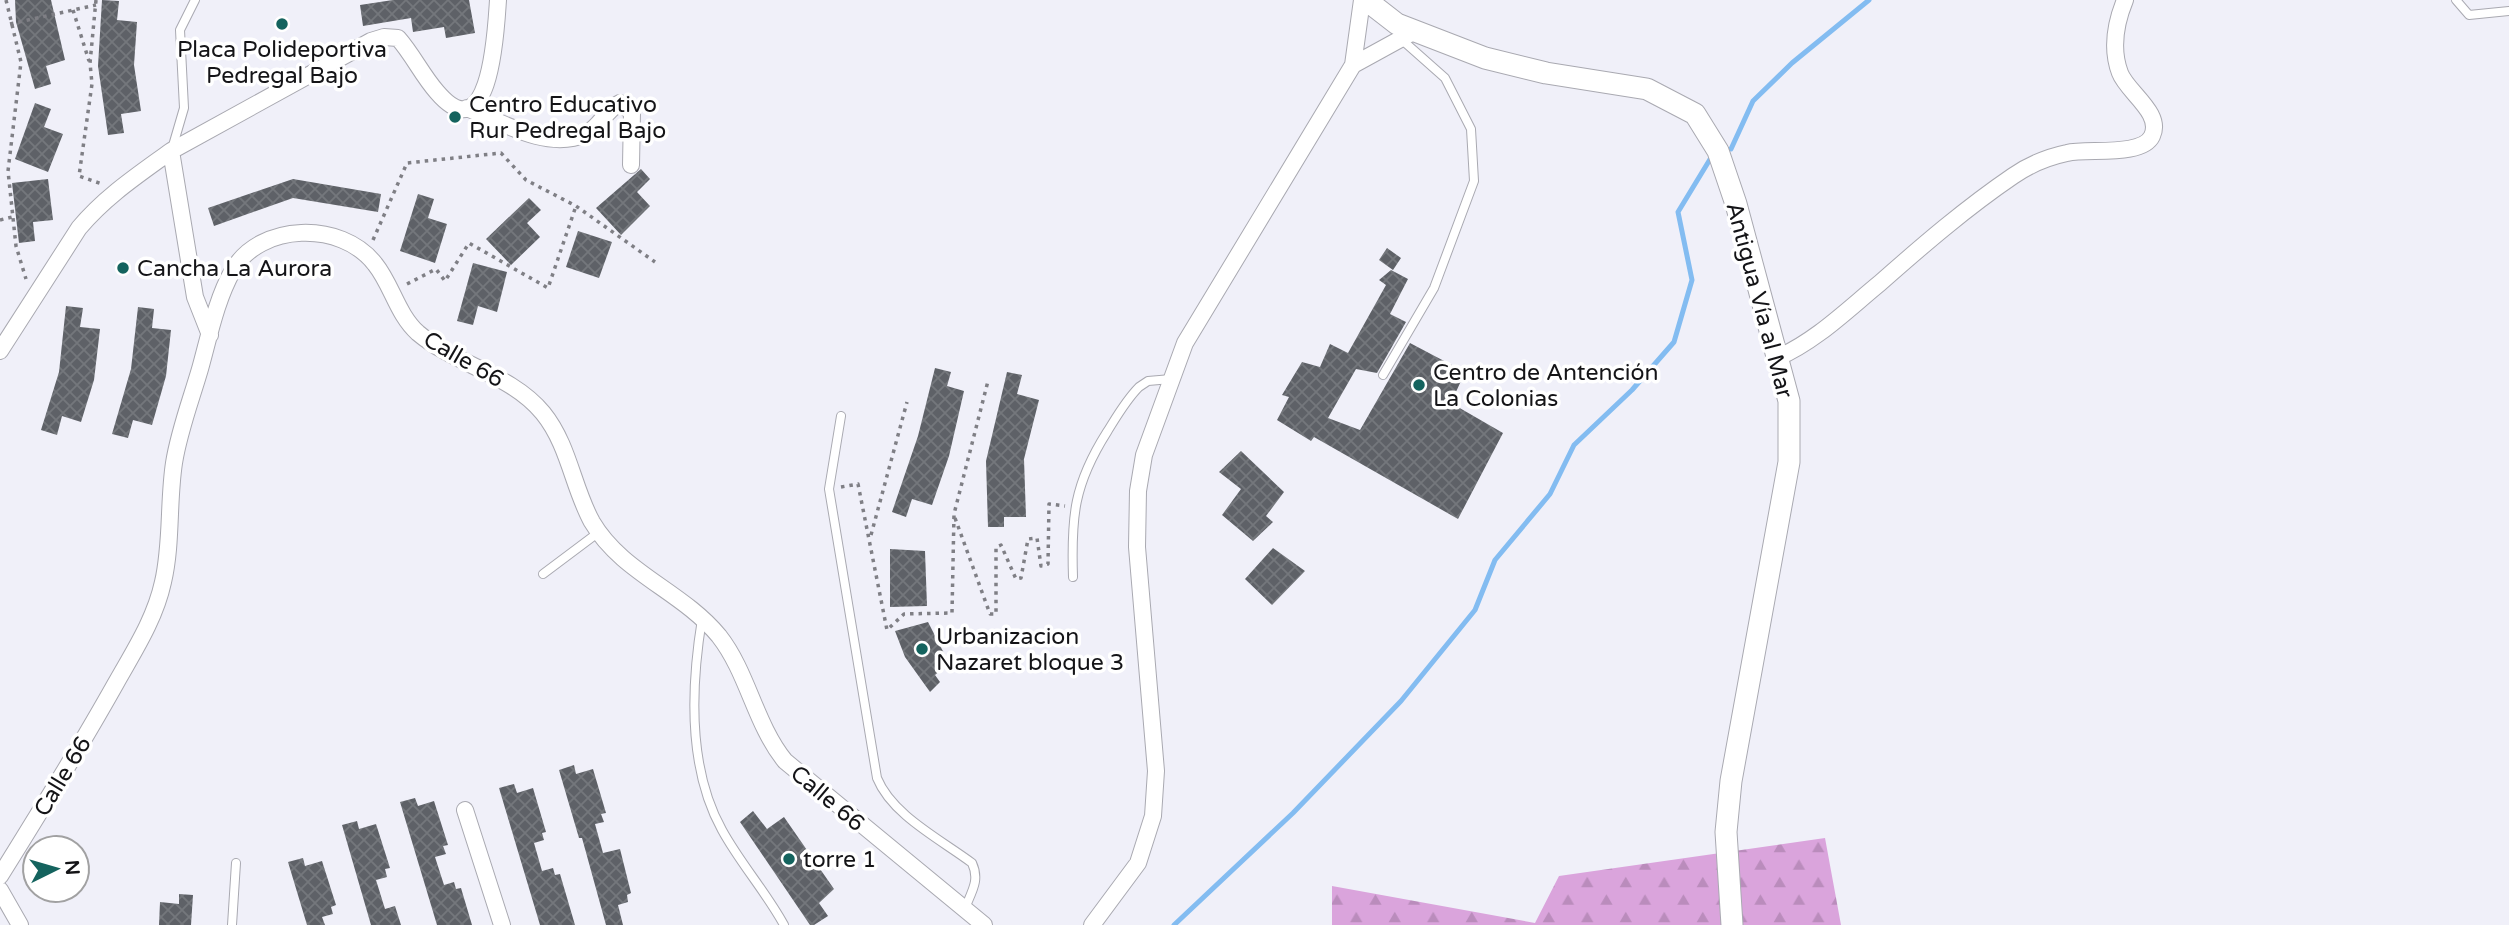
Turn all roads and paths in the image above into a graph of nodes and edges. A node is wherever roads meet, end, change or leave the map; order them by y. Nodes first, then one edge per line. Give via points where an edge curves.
1 (6, 0) edge
2 (195, 0) edge
3 (498, 0) edge
4 (1364, 0) edge
5 (2126, 0) edge
6 (2456, 0) edge
7 (96, 3) edge
8 (73, 10) junction
9 (2509, 11) edge
10 (10, 24) junction
11 (1408, 35) junction
12 (90, 63) junction
13 (1353, 65) junction
14 (467, 108) junction
15 (171, 151) junction
16 (631, 165) dead end
17 (112, 193) junction
18 (576, 206) junction
19 (12, 217) junction
20 (0, 220) edge
21 (367, 255) junction
22 (654, 262) dead end
23 (390, 292) junction
24 (30, 305) junction
25 (210, 335) junction
26 (0, 351) edge
27 (1777, 358) junction
28 (1383, 375) dead end
29 (1171, 379) junction
30 (988, 382) dead end
31 (907, 401) dead end
32 (841, 416) dead end
33 (829, 489) junction
34 (1074, 507) junction
35 (954, 513) junction
36 (599, 532) junction
37 (870, 536) junction
38 (543, 574) dead end
39 (1073, 577) dead end
40 (702, 619) junction
41 (465, 810) dead end
42 (236, 863) dead end
43 (0, 876) edge
44 (0, 890) edge
45 (965, 908) junction
46 (20, 925) edge
47 (232, 925) edge
48 (502, 925) edge
49 (784, 925) edge
50 (984, 925) edge
51 (1092, 925) edge
52 (1732, 925) edge

1 - 10 path
2 - 15 lane via 180,30 184,108
3 - 14 street via 485,90
4 - 11 main road, Antigua Vía al Mar
4 - 13 street
5 - 27 street via 2119,16 2116,56 2126,86 2152,115 2150,139 2138,148 2067,153 2015,174 1943,228 1826,328
6 - 9 lane via 2469,15
7 - 8 path
7 - 12 path
8 - 10 path
8 - 12 path
10 - 19 path via 21,62 8,171
11 - 13 street
11 - 27 main road, Antigua Vía al Mar via 1558,75 1647,89 1695,114 1718,151
11 - 28 lane via 1446,78 1471,130 1474,181 1434,288
12 - 17 path via 92,84 79,176
13 - 29 street via 1185,343
14 - 15 street via 456,107 437,93 398,38 384,37
14 - 16 street via 553,140 588,134 609,108 620,103 632,112
15 - 17 street
15 - 25 street via 195,296
17 - 24 street via 79,228
18 - 21 path via 527,180 501,153 408,163
18 - 22 path
18 - 23 path via 548,288 469,243 444,281 436,268
19 - 20 path
19 - 24 path
21 - 23 street, Calle 66
21 - 25 street, Calle 66 via 334,237 309,233 263,240 234,269
23 - 36 street, Calle 66 via 417,332 522,393 544,414
24 - 26 street
25 - 43 street, Calle 66 via 174,464 164,581 153,617
27 - 52 main road, Antigua Vía al Mar via 1789,401 1789,462 1731,781 1726,832
29 - 34 lane via 1148,381 1130,396 1088,462
29 - 51 street via 1144,455 1138,491 1137,547 1156,771 1153,816 1138,863
30 - 35 path
31 - 37 path
32 - 33 lane
33 - 37 path via 858,484
33 - 45 lane via 877,778 896,806 972,863 977,882
34 - 35 path via 1049,504 1048,564 1041,566 1037,538 1028,540 1021,578 1016,579 1001,545 996,547 996,614 990,614
34 - 39 lane
35 - 37 path via 951,613 904,614 887,630
36 - 38 lane
36 - 40 street, Calle 66 via 628,565 666,587
40 - 45 street, Calle 66 via 720,638 769,742 785,761
40 - 49 lane via 696,654 697,742 706,787 723,832
41 - 48 street
42 - 47 lane
44 - 46 street
45 - 50 street, Calle 66

